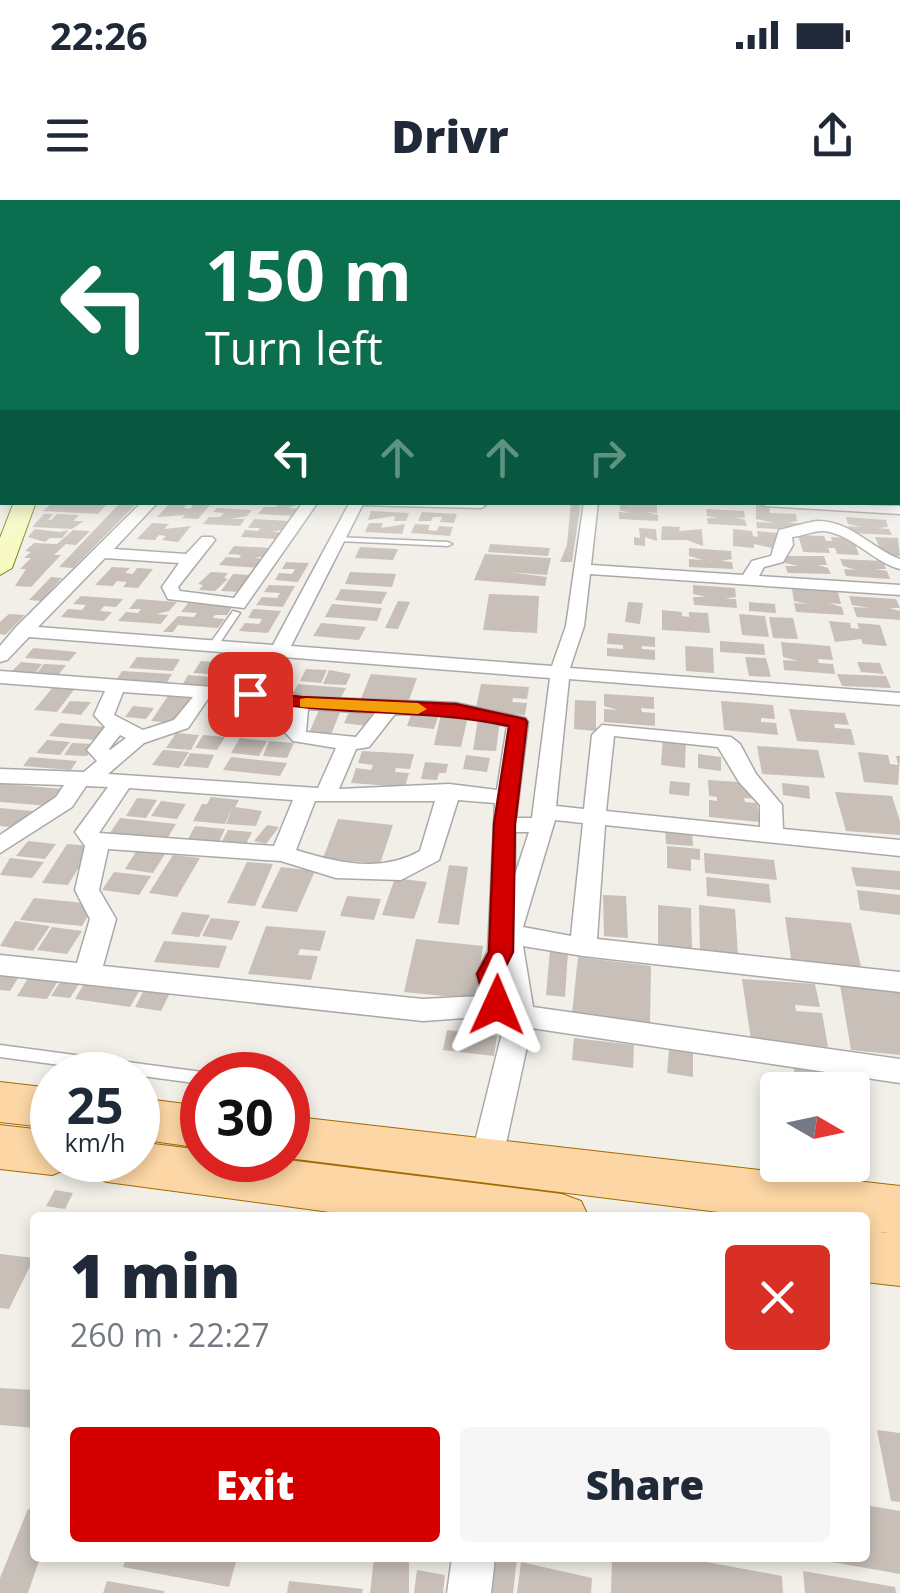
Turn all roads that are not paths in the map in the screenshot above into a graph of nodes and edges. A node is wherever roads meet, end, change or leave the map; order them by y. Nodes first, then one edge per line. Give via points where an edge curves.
1 (14, 505) edge
2 (25, 505) edge
3 (148, 505) edge
4 (309, 505) edge
5 (356, 505) edge
6 (440, 505) edge
7 (591, 505) edge
8 (816, 505) edge
9 (481, 506) dead end
10 (900, 510) edge
11 (0, 536) edge
12 (338, 538) junction
13 (207, 540) dead end
14 (448, 544) dead end
15 (102, 553) junction
16 (190, 559) junction
17 (900, 564) edge
18 (0, 568) edge
19 (582, 569) junction
20 (748, 580) junction
21 (900, 590) edge
22 (236, 613) dead end
23 (22, 631) junction
24 (214, 645) junction
25 (280, 649) junction
26 (0, 656) edge
27 (560, 670) junction
28 (0, 677) edge
29 (117, 684) junction
30 (900, 699) edge
31 (200, 701) dead end
32 (298, 703) junction
33 (389, 708) junction
34 (117, 725) junction
35 (137, 739) junction
36 (348, 743) junction
37 (118, 771) junction
38 (0, 776) edge
39 (86, 777) junction
40 (449, 791) junction
41 (316, 793) junction
42 (506, 811) junction
43 (598, 818) junction
44 (543, 819) junction
45 (772, 838) junction
46 (98, 842) junction
47 (0, 846) edge
48 (900, 848) edge
49 (284, 854) junction
50 (508, 934) junction
51 (583, 947) junction
52 (0, 964) edge
53 (87, 974) junction
54 (900, 982) edge
55 (428, 1010) junction
56 (520, 1016) junction
57 (0, 1051) edge
58 (900, 1071) edge
59 (180, 1075) edge
60 (0, 1102) edge
61 (30, 1105) edge
62 (310, 1140) edge
63 (0, 1147) edge
64 (30, 1150) edge
65 (486, 1162) junction
66 (160, 1167) edge
67 (900, 1210) edge
68 (500, 1212) edge
69 (870, 1257) edge
70 (900, 1260) edge
71 (473, 1562) edge
72 (469, 1593) edge

1 - 11 street
2 - 18 street
3 - 15 street
4 - 16 street via 238,604 174,594 170,587
5 - 12 street
6 - 9 lane
7 - 19 street
8 - 10 street
12 - 14 lane
12 - 25 street
13 - 16 street
15 - 16 street
15 - 23 street
17 - 20 street via 874,554 862,540 816,525 784,533 777,559 758,564
19 - 20 street
19 - 27 street via 575,626
20 - 21 street
22 - 24 lane
23 - 24 street
23 - 26 street
24 - 25 street
25 - 27 street
27 - 30 street
27 - 44 street
28 - 29 street
29 - 32 street
29 - 34 street via 104,714
31 - 35 street via 182,724
32 - 33 street
32 - 36 street via 293,730 300,738
33 - 36 street via 362,742
33 - 42 street via 456,709 518,722
34 - 35 street
34 - 37 street via 98,750
35 - 37 street
36 - 41 street
37 - 39 street
37 - 41 street
37 - 46 street via 87,832
38 - 39 street
39 - 47 street via 64,802
40 - 41 street
40 - 42 street
40 - 49 street via 431,856 401,872 336,870
41 - 49 street
42 - 44 street
42 - 55 street via 501,952 490,974 497,1005
43 - 44 street
43 - 45 street
43 - 45 street via 602,734 609,728 632,730 734,748 746,776 771,805
43 - 51 street
44 - 50 street
45 - 48 street
46 - 49 street
46 - 53 street via 87,890 103,919
50 - 51 street
50 - 56 street
51 - 54 street
52 - 53 street
53 - 55 street
55 - 56 street
56 - 58 street
56 - 65 street
57 - 59 lane
60 - 61 main road
62 - 65 main road
63 - 64 main road
65 - 67 main road
66 - 68 main road
69 - 70 main road
71 - 72 street

